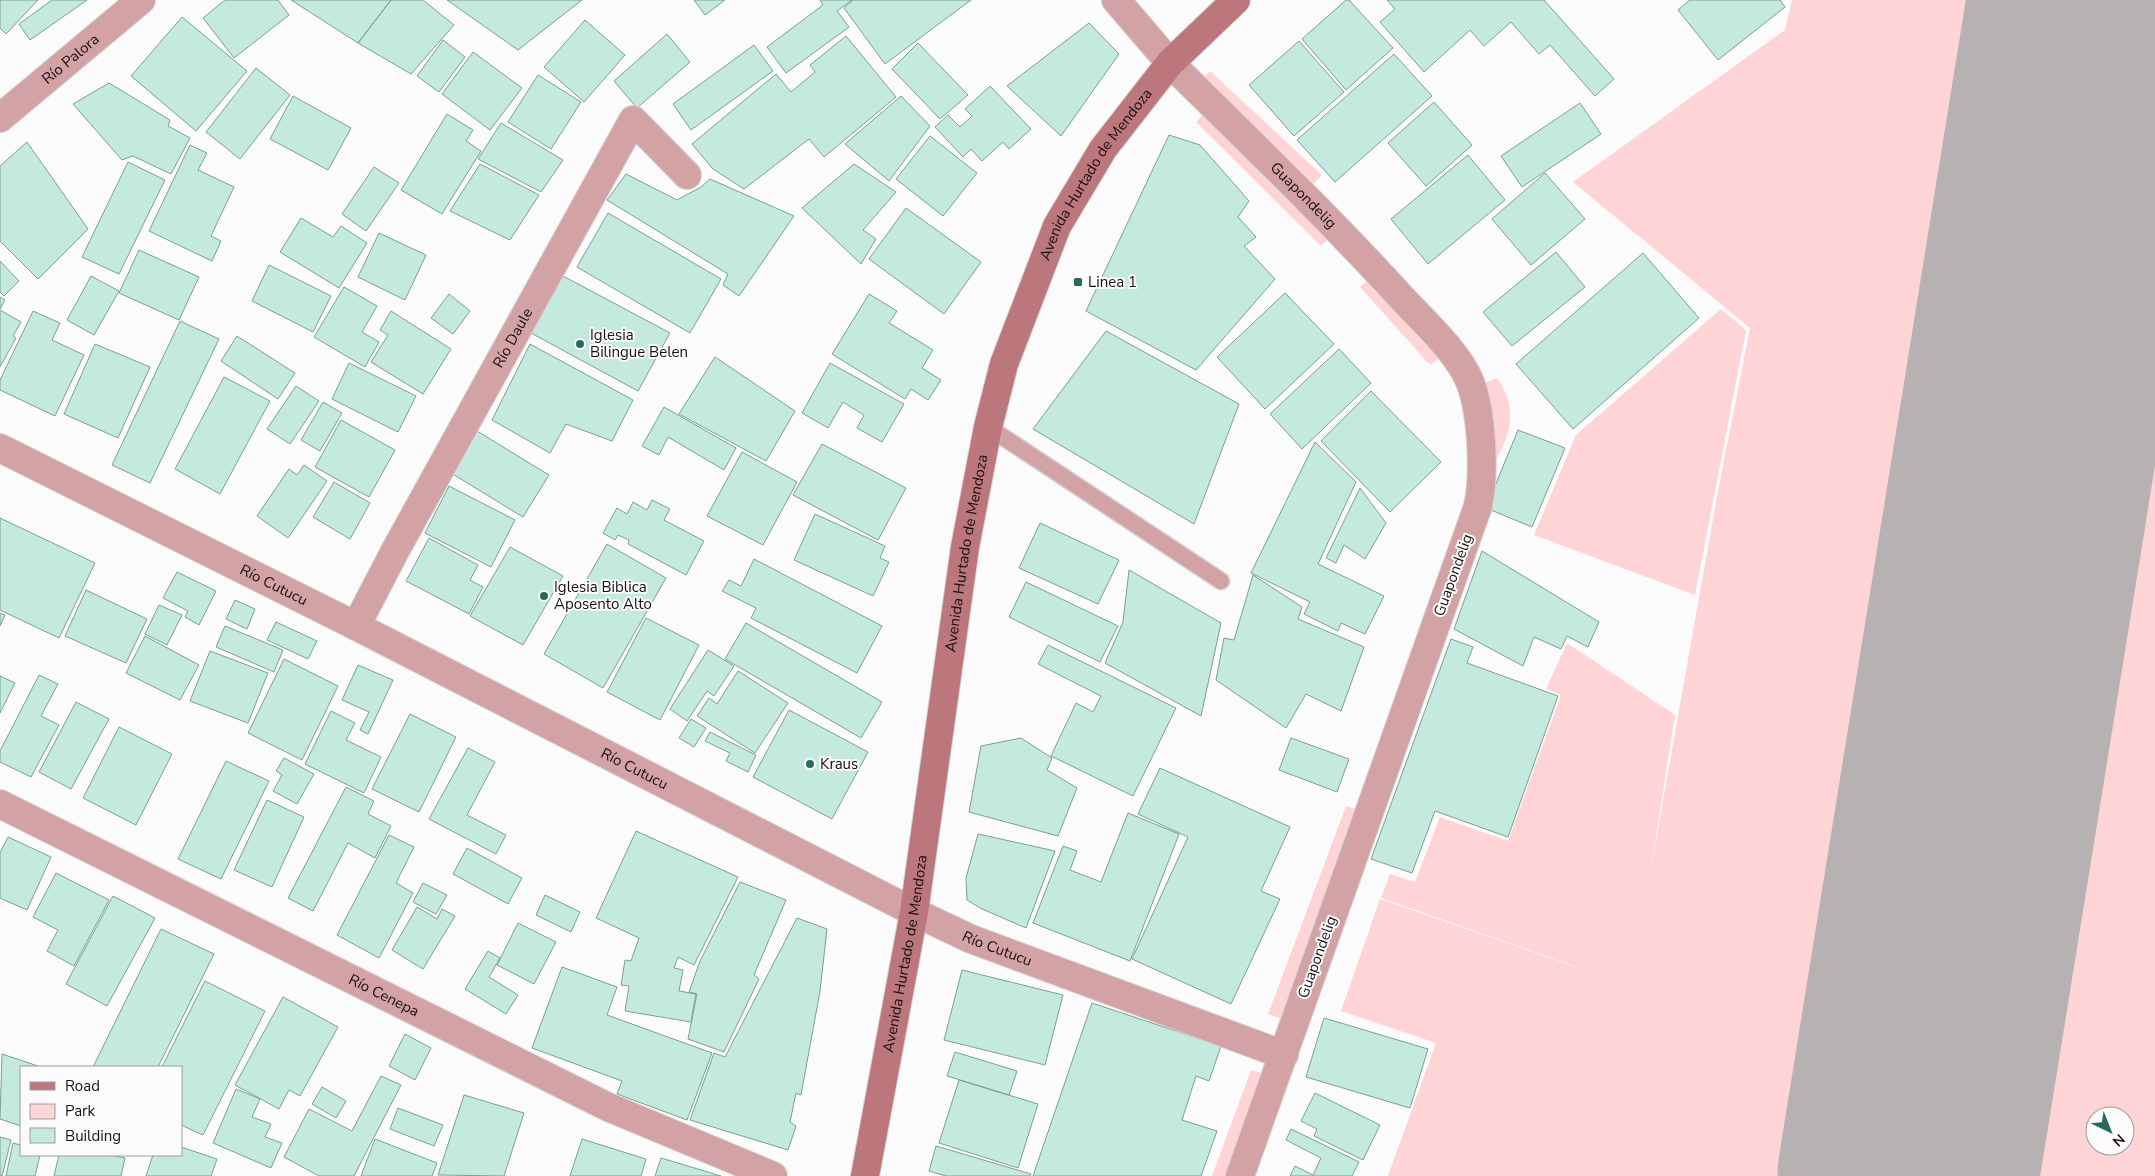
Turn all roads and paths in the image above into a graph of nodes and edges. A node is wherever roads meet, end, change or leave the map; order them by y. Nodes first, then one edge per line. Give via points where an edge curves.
1 (1116, 0) edge
2 (1236, 0) edge
3 (137, 1) edge
4 (1170, 63) junction
5 (0, 118) edge
6 (686, 176) dead end
7 (988, 427) junction
8 (0, 448) edge
9 (1221, 581) dead end
10 (356, 626) junction
11 (0, 804) edge
12 (914, 912) junction
13 (1284, 1055) junction
14 (772, 1176) edge
15 (865, 1176) edge
16 (1240, 1176) edge

1 - 4 street, Guapondelig
2 - 4 main road, Avenida Hurtado de Mendoza
3 - 5 street, Río Palora
4 - 7 main road, Avenida Hurtado de Mendoza via 1103,149 1058,226 1004,364
4 - 13 street, Guapondelig via 1340,231 1434,333 1470,382 1478,417 1478,506
6 - 10 street, Río Daule via 634,120
7 - 9 lane
7 - 12 main road, Avenida Hurtado de Mendoza via 965,547
8 - 10 street, Río Cutucu
10 - 12 street, Río Cutucu
11 - 14 street, Río Cenepa via 608,1107
12 - 13 street, Río Cutucu via 971,939
12 - 15 main road, Avenida Hurtado de Mendoza
13 - 16 street, Guapondelig

